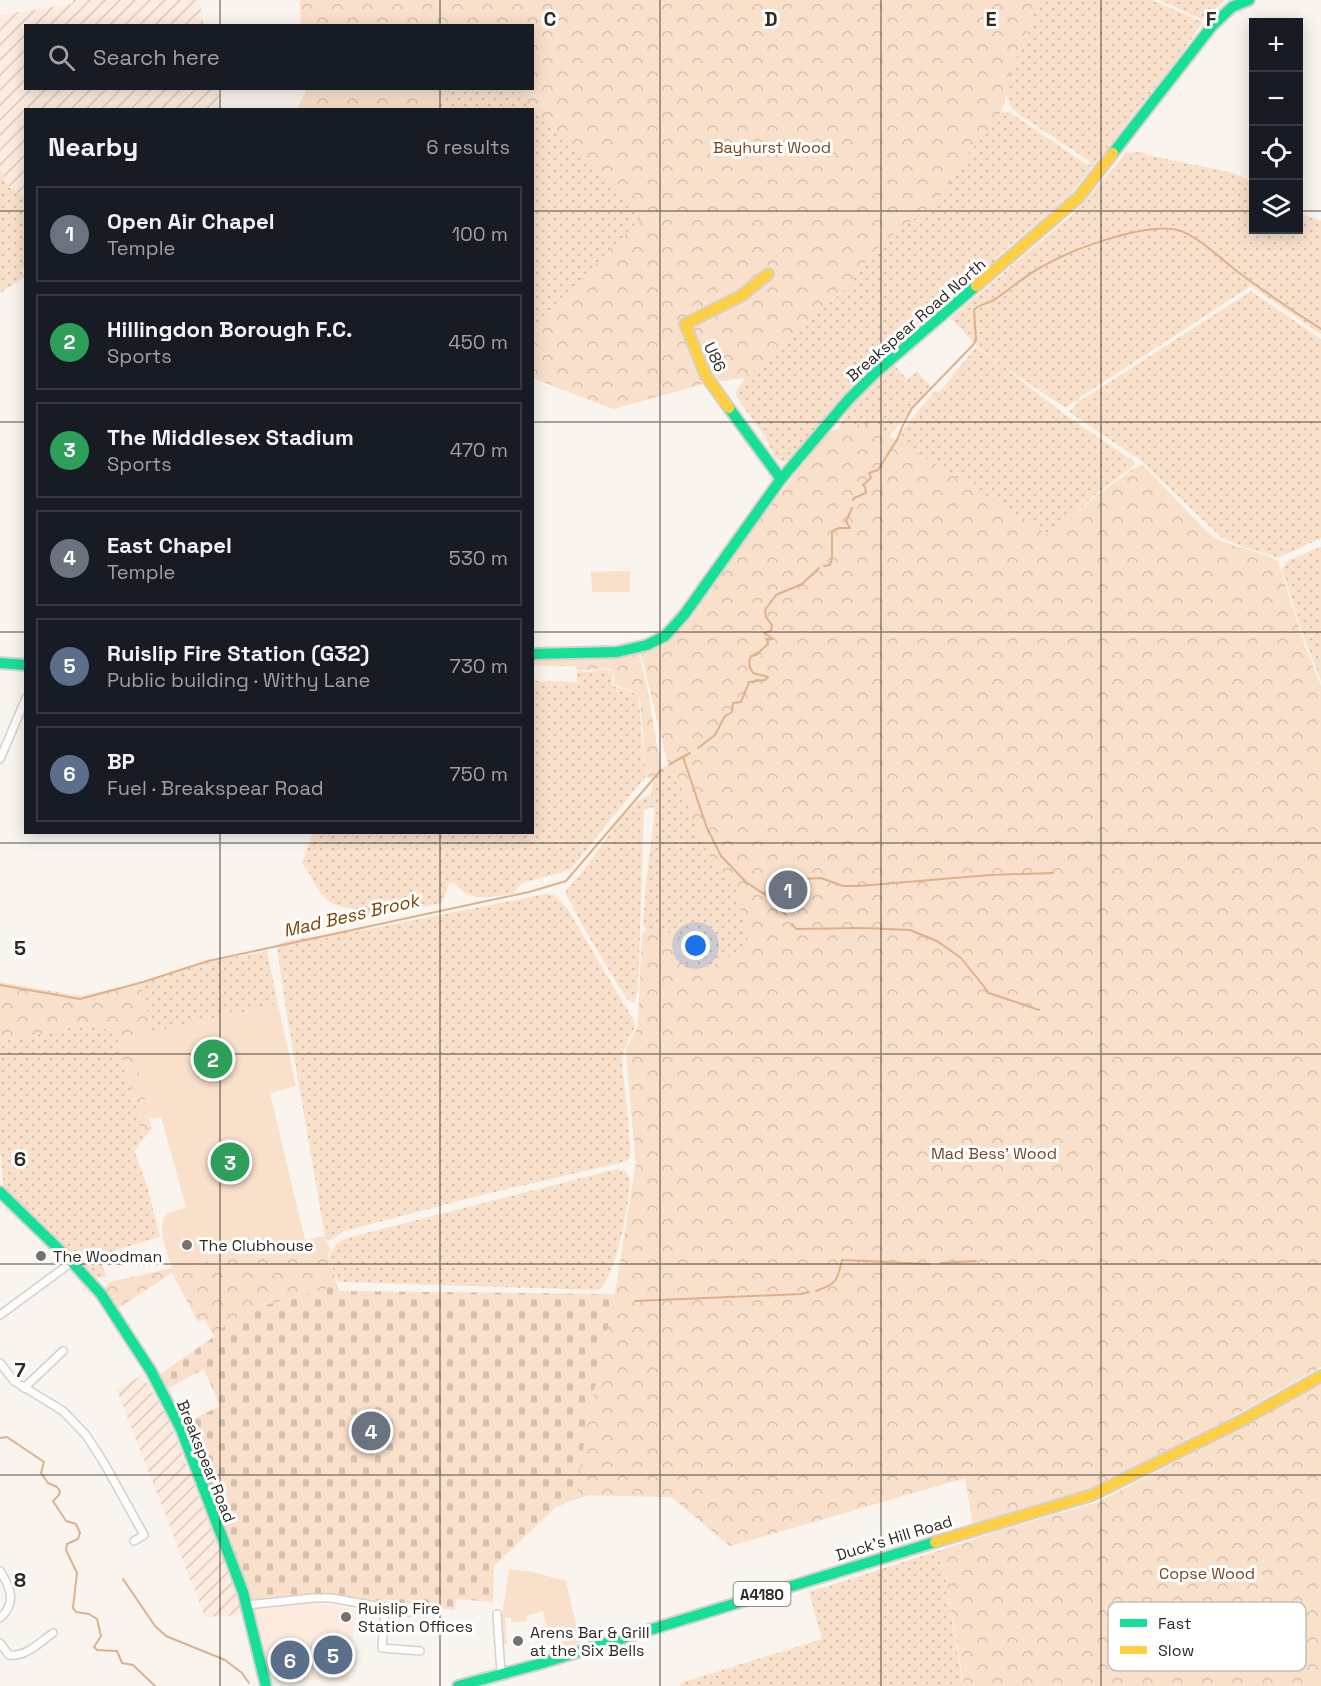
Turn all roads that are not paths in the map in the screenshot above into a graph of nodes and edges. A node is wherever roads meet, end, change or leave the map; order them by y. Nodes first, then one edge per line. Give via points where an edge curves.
1 (1249, 0) edge
2 (768, 274) dead end
3 (781, 478) junction
4 (534, 654) edge
5 (0, 663) edge
6 (24, 665) edge
7 (24, 703) edge
8 (0, 759) edge
9 (0, 1192) edge
10 (72, 1262) junction
11 (0, 1315) edge
12 (63, 1351) dead end
13 (0, 1363) edge
14 (1321, 1376) edge
15 (24, 1388) junction
16 (134, 1542) dead end
17 (0, 1571) edge
18 (247, 1605) junction
19 (385, 1608) junction
20 (410, 1612) dead end
21 (497, 1614) dead end
22 (0, 1618) edge
23 (53, 1633) dead end
24 (0, 1643) edge
25 (373, 1647) dead end
26 (382, 1648) junction
27 (420, 1651) dead end
28 (501, 1673) junction
29 (266, 1686) edge
30 (458, 1686) edge

1 - 3 street, Breakspear Road North via 1232,7 1212,26 1078,198 875,373
2 - 3 street, U86 via 741,296 685,324 706,376
3 - 4 street, Breakspear Road North via 684,615 661,639 617,652
5 - 6 street
7 - 8 street
9 - 10 street, Breakspear Road
10 - 11 street
10 - 18 street, Breakspear Road via 101,1294 159,1385 181,1430
12 - 15 street
13 - 15 street
14 - 28 street, Duck's Hill Road / A4180 via 1241,1421 1092,1495
15 - 16 street via 63,1412 86,1436 144,1535
17 - 22 street via 12,1592 9,1607
18 - 19 street via 313,1598
18 - 29 street, Breakspear Road
19 - 20 street
19 - 26 street
21 - 28 street
23 - 24 street via 15,1656 9,1655
25 - 26 street
26 - 27 street
28 - 30 street, Duck's Hill Road / A4180

